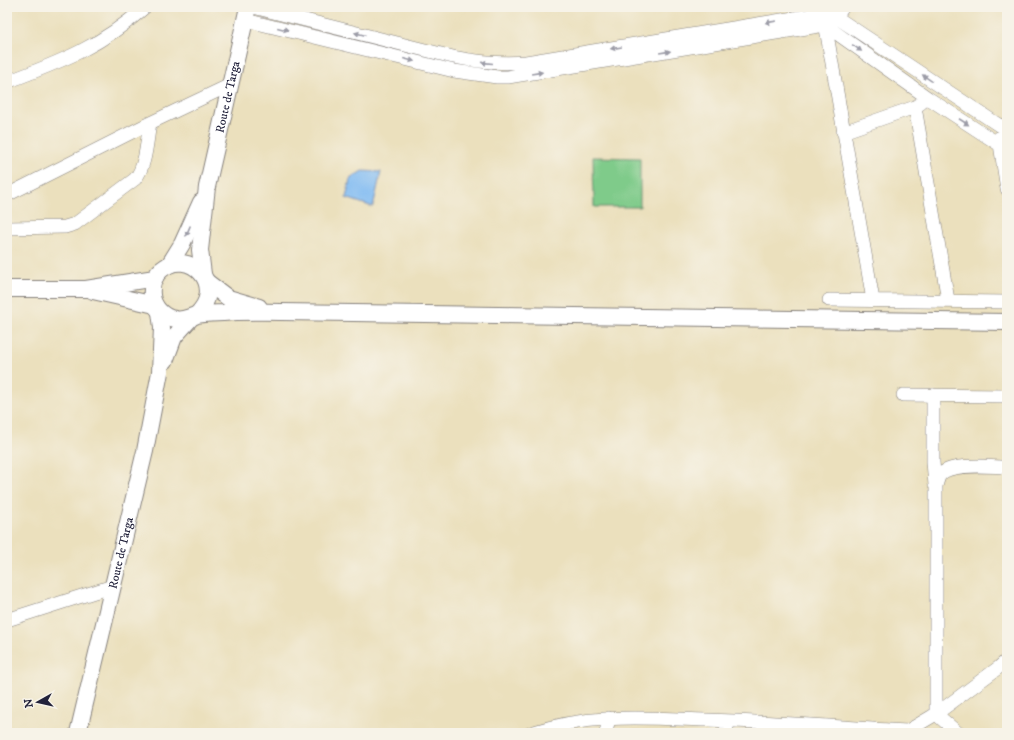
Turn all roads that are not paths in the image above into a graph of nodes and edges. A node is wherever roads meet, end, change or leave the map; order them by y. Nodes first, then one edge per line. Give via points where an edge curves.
1 (145, 7) edge
2 (249, 11) edge
3 (831, 14) edge
4 (7, 82) edge
5 (230, 85) junction
6 (928, 98) junction
7 (915, 107) junction
8 (150, 123) junction
9 (1002, 125) edge
10 (843, 132) junction
11 (1004, 145) edge
12 (207, 187) junction
13 (1007, 189) edge
14 (7, 195) edge
15 (7, 228) edge
16 (168, 265) junction
17 (155, 278) junction
18 (205, 278) junction
19 (7, 289) edge
20 (86, 289) junction
21 (829, 300) dead end
22 (874, 300) junction
23 (948, 300) junction
24 (1007, 302) edge
25 (158, 308) junction
26 (281, 312) junction
27 (193, 316) junction
28 (1007, 322) edge
29 (160, 372) junction
30 (903, 395) dead end
31 (933, 395) junction
32 (1007, 396) edge
33 (1007, 468) edge
34 (936, 486) junction
35 (113, 586) junction
36 (7, 620) edge
37 (1007, 660) edge
38 (936, 714) junction
39 (609, 718) junction
40 (727, 727) edge
41 (905, 732) edge
42 (78, 733) edge
43 (531, 733) edge
44 (606, 733) edge
45 (958, 733) edge

1 - 4 street via 88,49
2 - 3 street via 454,71 497,77 529,75
2 - 5 main road, Route de Targa
3 -> 6 street
9 -> 3 street
3 - 10 street
5 - 8 street
5 - 12 main road, Route de Targa
6 - 7 street
6 -> 11 street
7 - 10 street
7 - 23 street
8 - 14 street
8 - 15 street via 139,175 81,221 70,226
9 - 11 street
10 - 22 street
11 - 13 street
12 -> 16 main road, Route de Targa via 182,244
12 - 18 main road, Route de Targa via 200,250
16 - 17 main road
16 - 18 main road via 178,263 196,267
17 - 20 main road
17 - 25 main road via 152,296
18 - 26 main road via 228,298
18 - 27 main road via 207,301
19 - 20 main road
20 - 25 main road
21 - 22 street
22 - 23 street
23 - 24 street
25 - 27 main road via 168,317 177,320
25 - 29 main road, Route de Targa via 162,328
26 - 27 main road via 224,312
26 - 28 main road
27 - 29 main road, Route de Targa via 174,338
29 - 35 main road, Route de Targa via 145,451
30 - 31 street
31 - 32 street
31 - 34 street via 933,462
33 - 34 street via 961,467 949,470 940,475
34 - 38 street
35 - 36 street
35 - 42 main road, Route de Targa
37 - 38 street
38 - 41 street
38 - 45 street
39 - 40 street via 644,718
39 - 43 street via 561,725
39 - 44 street
40 - 41 street

